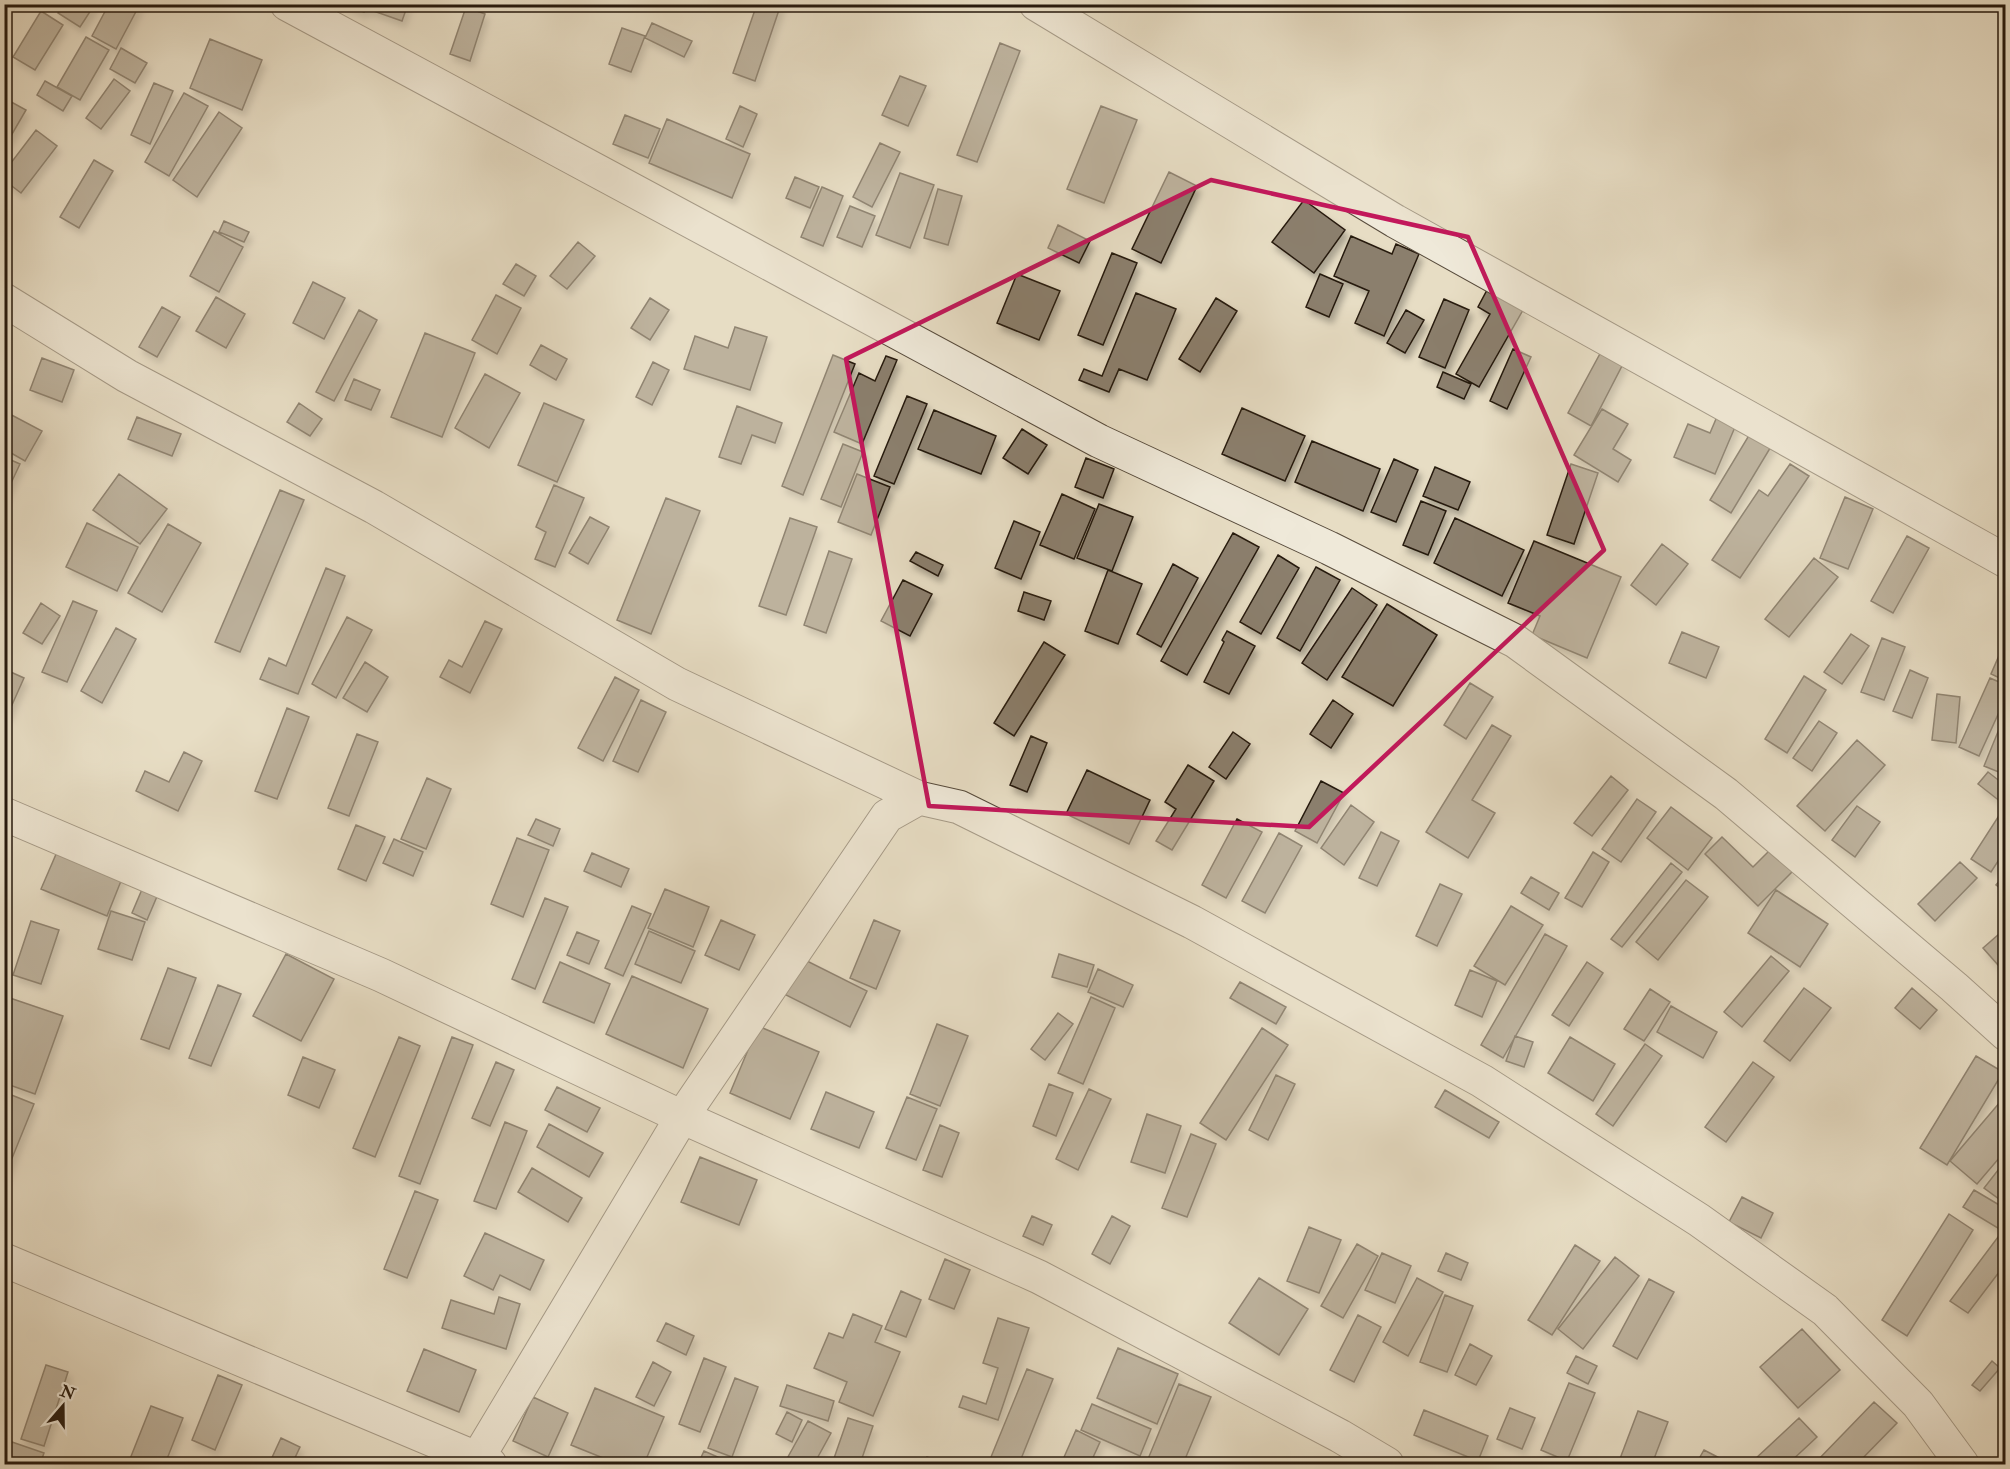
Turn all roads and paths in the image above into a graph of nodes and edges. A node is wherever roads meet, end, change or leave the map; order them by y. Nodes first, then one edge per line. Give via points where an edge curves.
1 (1036, 4) edge
2 (295, 6) edge
3 (4, 300) edge
4 (2006, 561) edge
5 (919, 798) junction
6 (4, 814) edge
7 (2006, 1034) edge
8 (682, 1117) junction
9 (4, 1260) edge
10 (480, 1462) edge
11 (1387, 1464) edge
12 (1962, 1464) edge

1 - 4 street via 1395,221
2 - 7 street via 1099,441 1329,548 1515,641 1726,794
3 - 5 street via 127,376 374,507 677,684
5 - 8 street via 887,816
5 - 12 street via 959,807 1192,922 1482,1081 1551,1125 1699,1220 1824,1310 1918,1404
6 - 8 street via 381,975
8 - 10 street
8 - 11 street via 1039,1277
9 - 10 street

